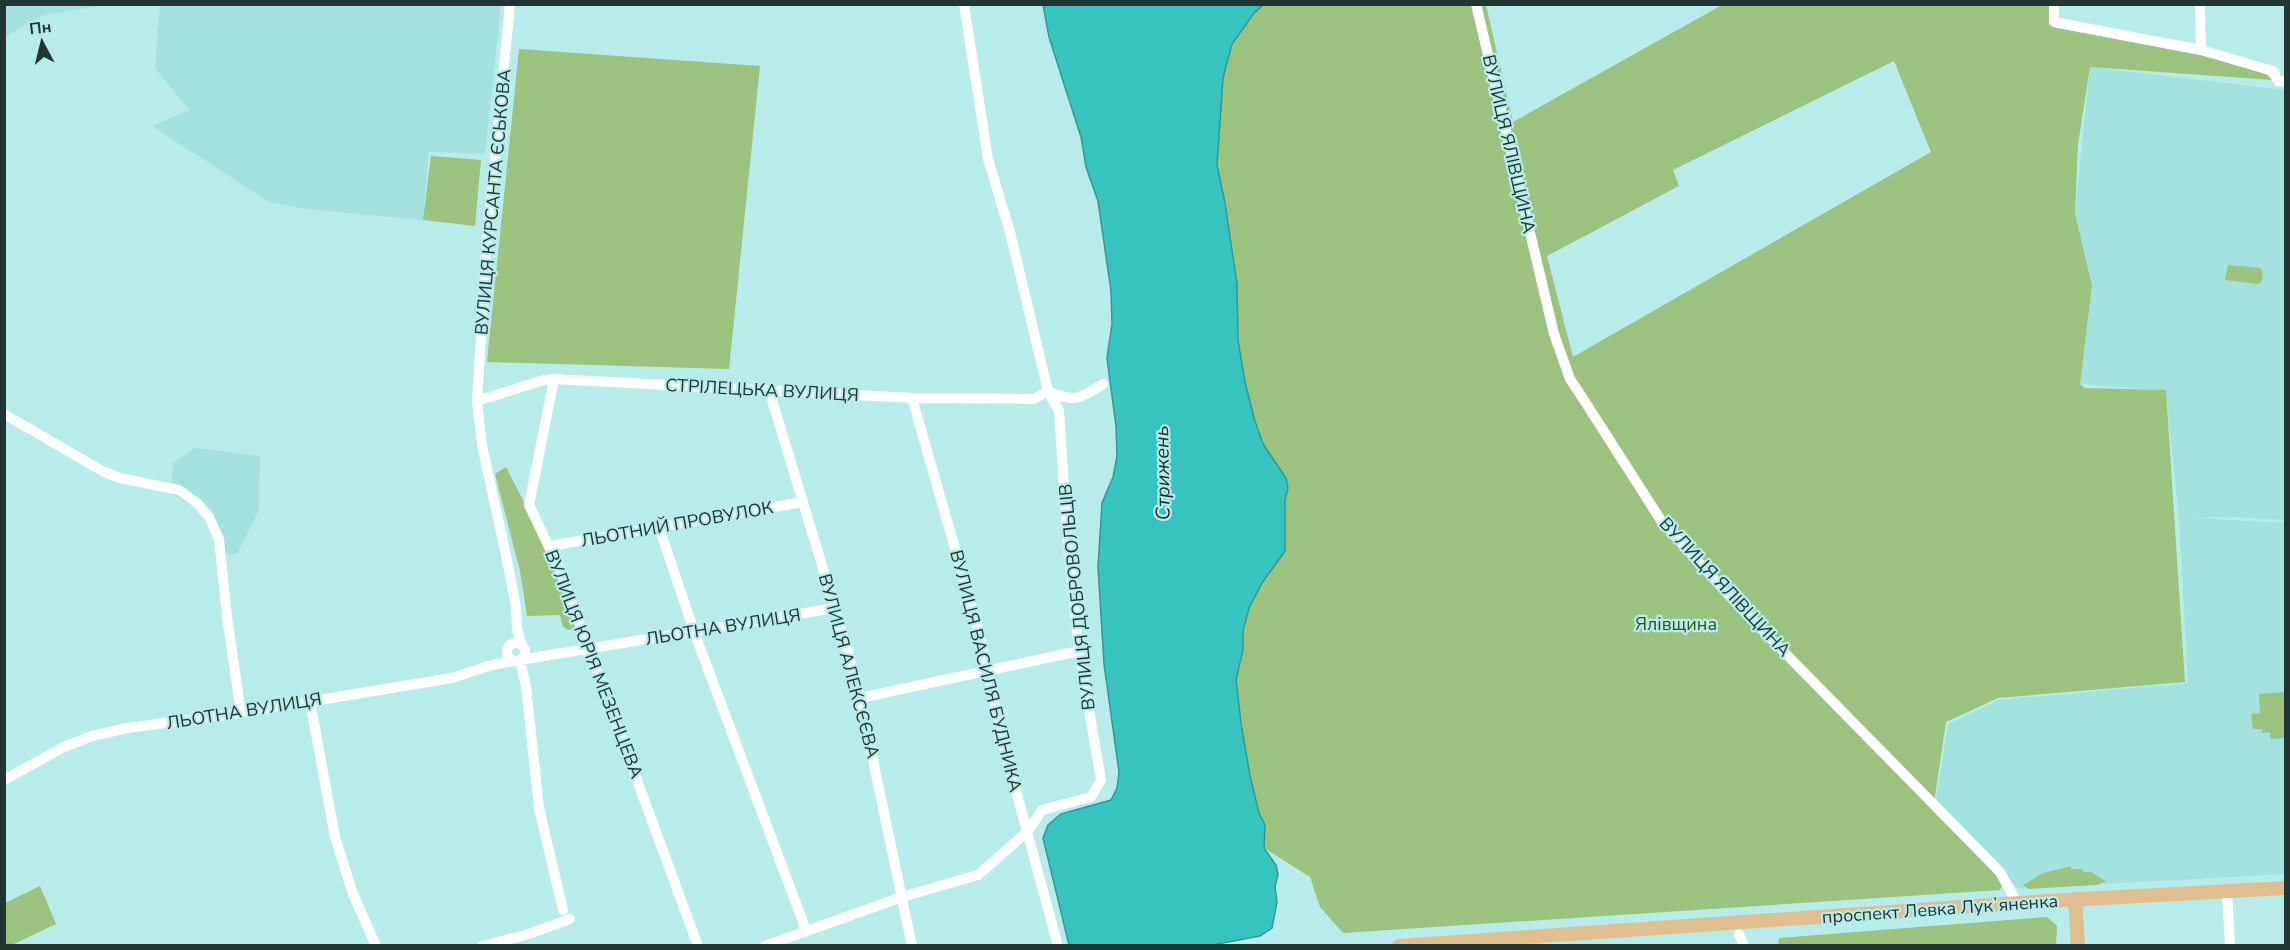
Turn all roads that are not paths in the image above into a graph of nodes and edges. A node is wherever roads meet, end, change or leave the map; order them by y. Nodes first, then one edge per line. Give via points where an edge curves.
1 (510, 4) edge
2 (964, 4) edge
3 (1476, 4) edge
4 (2054, 4) edge
5 (2200, 4) edge
6 (2201, 50) junction
7 (2286, 82) edge
8 (554, 379) junction
9 (1103, 384) dead end
10 (769, 390) junction
11 (1048, 390) junction
12 (912, 398) junction
13 (477, 401) junction
14 (4, 414) edge
15 (803, 502) junction
16 (659, 527) junction
17 (550, 546) junction
18 (835, 608) junction
19 (518, 629) junction
20 (695, 632) junction
21 (523, 646) junction
22 (509, 647) junction
23 (588, 650) junction
24 (1079, 651) junction
25 (539, 656) junction
26 (518, 660) junction
27 (492, 665) junction
28 (986, 670) junction
29 (861, 699) junction
30 (310, 701) junction
31 (241, 713) junction
32 (4, 780) edge
33 (1028, 831) junction
34 (2286, 888) edge
35 (2228, 891) junction
36 (902, 897) junction
37 (2075, 899) junction
38 (2017, 903) junction
39 (806, 930) junction
40 (1739, 934) dead end
41 (376, 945) edge
42 (482, 945) edge
43 (698, 945) edge
44 (765, 945) edge
45 (912, 945) edge
46 (1058, 945) edge
47 (1400, 945) edge
48 (1744, 945) edge
49 (2078, 945) edge
50 (2230, 945) edge

1 - 13 street, ВУЛИЦЯ КУРСАНТА ЄСЬКОВА via 487,239
2 - 11 street via 988,159
3 - 38 street, ВУЛИЦЯ ЯЛІВЩИНА via 1554,334 1574,387 1662,522 1736,603 2000,872
4 - 6 street via 2054,22
5 - 6 street
6 - 7 street via 2273,71 2278,81
8 - 10 street, СТРІЛЕЦЬКА ВУЛИЦЯ
8 - 13 street, СТРІЛЕЦЬКА ВУЛИЦЯ
8 - 17 street, ВУЛИЦЯ ЮРІЯ МЕЗЕНЦЕВА via 530,505
9 - 11 street via 1082,397 1064,399
10 - 12 street, СТРІЛЕЦЬКА ВУЛИЦЯ
10 - 15 street, ВУЛИЦЯ АЛЕКСЄЄВА
11 - 12 street, СТРІЛЕЦЬКА ВУЛИЦЯ via 1034,399
11 - 24 street, ВУЛИЦЯ ДОБРОВОЛЬЦІВ via 1059,411
12 - 28 street, ВУЛИЦЯ ВАСИЛЯ БУДНИКА via 970,599
13 - 19 street
14 - 31 street via 104,472 179,490 209,518 219,539
15 - 16 street, ЛЬОТНИЙ ПРОВУЛОК
15 - 18 street, ВУЛИЦЯ АЛЕКСЄЄВА
16 - 17 street, ЛЬОТНИЙ ПРОВУЛОК
16 - 20 street
17 - 23 street, ВУЛИЦЯ ЮРІЯ МЕЗЕНЦЕВА
18 - 20 street, ЛЬОТНА ВУЛИЦЯ
18 - 29 street, ВУЛИЦЯ АЛЕКСЄЄВА
19 - 21 street
19 - 22 street, ЛЬОТНА ВУЛИЦЯ
20 - 23 street, ЛЬОТНА ВУЛИЦЯ
20 - 39 street
21 - 22 street via 516,643
21 - 25 street
21 - 26 street via 524,656
22 - 26 street via 508,657
22 - 27 street, ЛЬОТНА ВУЛИЦЯ
23 - 25 street, ЛЬОТНА ВУЛИЦЯ
23 - 43 street, ВУЛИЦЯ ЮРІЯ МЕЗЕНЦЕВА
24 - 28 street
24 - 33 street, ВУЛИЦЯ ДОБРОВОЛЬЦІВ via 1101,780 1091,797 1042,810
25 - 26 street, ЛЬОТНА ВУЛИЦЯ
26 - 27 street, ЛЬОТНА ВУЛИЦЯ
26 - 42 street via 526,686 539,808 566,915 526,935
27 - 30 street, ЛЬОТНА ВУЛИЦЯ via 452,678
28 - 29 street
28 - 33 street, ВУЛИЦЯ ВАСИЛЯ БУДНИКА
29 - 36 street, ВУЛИЦЯ АЛЕКСЄЄВА
30 - 31 street, ЛЬОТНА ВУЛИЦЯ
30 - 41 street via 335,837 353,894
31 - 32 street, ЛЬОТНА ВУЛИЦЯ via 92,736
33 - 36 street, ВУЛИЦЯ ДОБРОВОЛЬЦІВ via 978,875
33 - 46 street, ВУЛИЦЯ ВАСИЛЯ БУДНИКА
34 - 35 main road, проспект Левка Лукʼяненка
35 - 37 main road, проспект Левка Лукʼяненка
35 - 50 street
36 - 39 street, ВУЛИЦЯ ДОБРОВОЛЬЦІВ
36 - 45 street, ВУЛИЦЯ АЛЕКСЄЄВА
37 - 38 main road, проспект Левка Лукʼяненка
37 - 49 main road
38 - 47 main road, проспект Левка Лукʼяненка
39 - 44 street, ВУЛИЦЯ ДОБРОВОЛЬЦІВ
40 - 48 street

